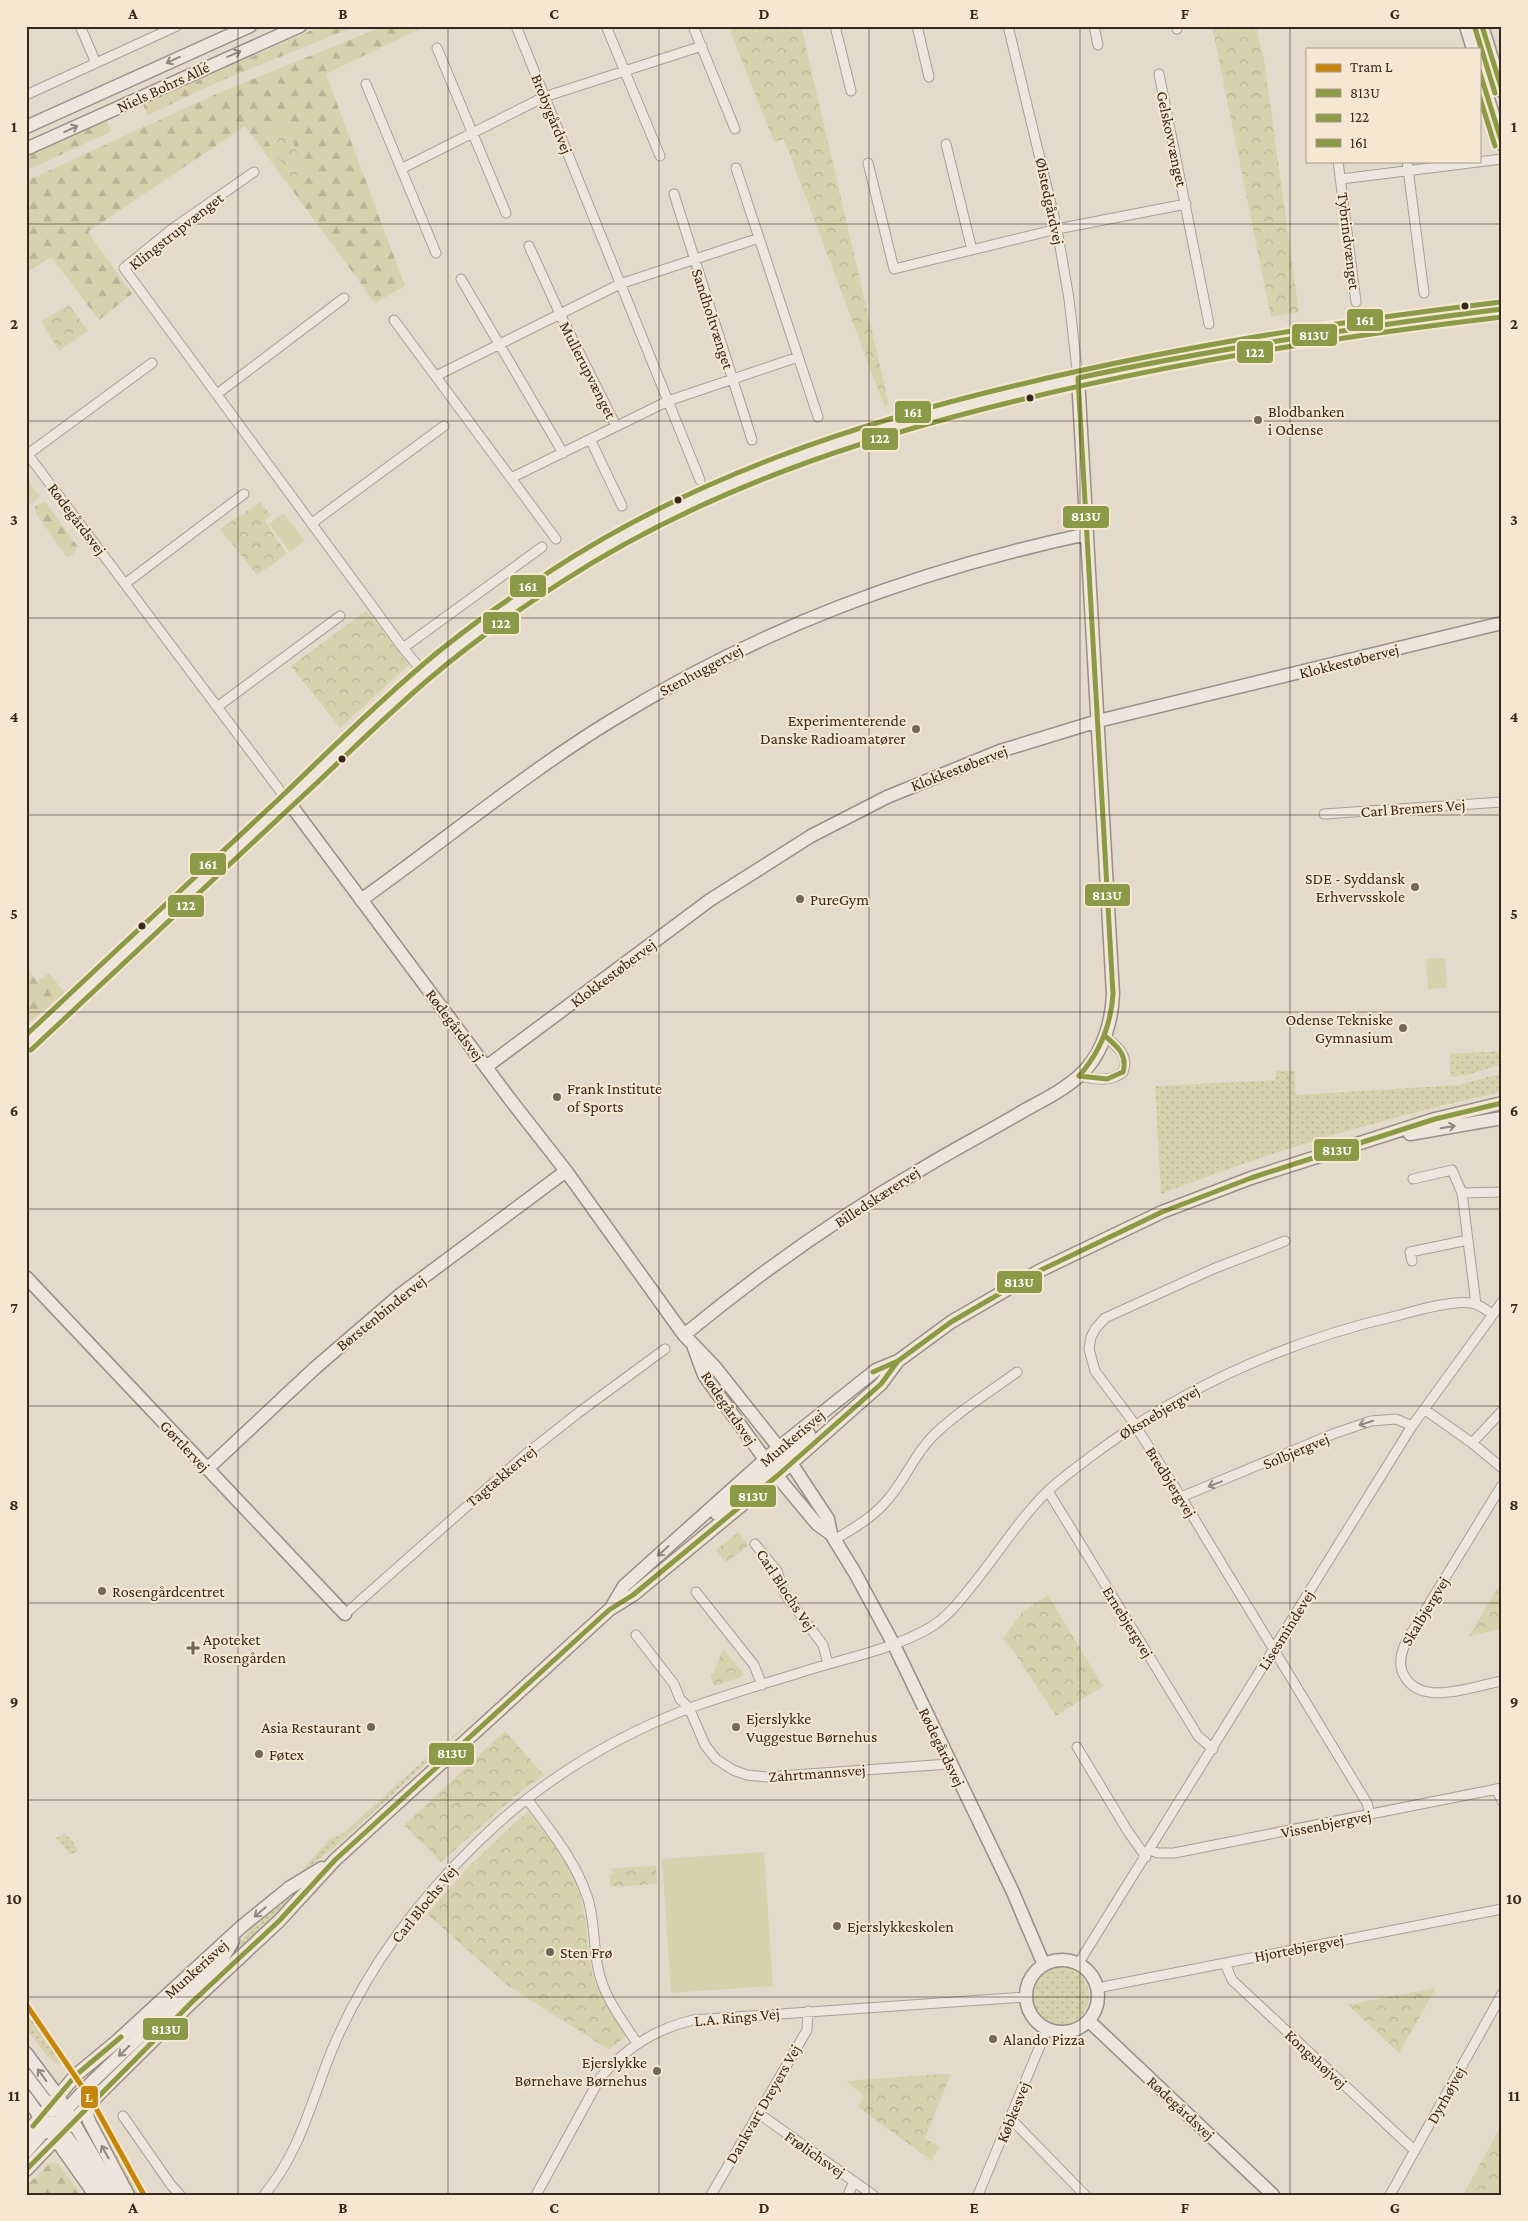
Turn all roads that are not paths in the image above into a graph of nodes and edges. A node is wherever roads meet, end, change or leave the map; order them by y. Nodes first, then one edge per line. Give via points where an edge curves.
1 (80, 26) edge
2 (177, 26) edge
3 (250, 26) edge
4 (300, 26) edge
5 (516, 26) edge
6 (606, 26) edge
7 (693, 26) edge
8 (835, 26) edge
9 (916, 26) edge
10 (1008, 26) edge
11 (1094, 26) edge
12 (1466, 26) edge
13 (1482, 26) edge
14 (1098, 45) dead end
15 (702, 46) junction
16 (437, 48) dead end
17 (1473, 48) edge
18 (96, 63) junction
19 (624, 71) junction
20 (1480, 72) edge
21 (1159, 74) dead end
22 (929, 77) dead end
23 (366, 84) dead end
24 (1502, 91) edge
25 (851, 92) dead end
26 (26, 95) edge
27 (544, 97) junction
28 (26, 128) edge
29 (734, 129) dead end
30 (471, 133) junction
31 (946, 144) dead end
32 (1502, 144) edge
33 (26, 149) edge
34 (660, 156) dead end
35 (1502, 159) edge
36 (1480, 161) edge
37 (1338, 162) edge
38 (1462, 162) edge
39 (868, 163) dead end
40 (1408, 166) edge
41 (736, 168) dead end
42 (401, 169) junction
43 (254, 172) dead end
44 (1341, 179) junction
45 (674, 194) dead end
46 (1186, 204) junction
47 (506, 214) dead end
48 (1057, 230) junction
49 (759, 238) junction
50 (529, 246) dead end
51 (972, 250) junction
52 (436, 253) dead end
53 (694, 260) junction
54 (461, 279) dead end
55 (620, 284) junction
56 (1424, 293) dead end
57 (344, 298) dead end
58 (1356, 302) dead end
59 (1502, 309) edge
60 (560, 314) junction
61 (394, 320) dead end
62 (1209, 324) dead end
63 (499, 345) junction
64 (798, 357) junction
65 (152, 363) dead end
66 (436, 376) junction
67 (1078, 378) junction
68 (732, 379) junction
69 (217, 394) junction
70 (668, 401) junction
71 (818, 417) dead end
72 (444, 426) dead end
73 (616, 426) junction
74 (590, 439) junction
75 (752, 440) dead end
76 (27, 453) edge
77 (563, 453) junction
78 (511, 478) junction
79 (700, 480) dead end
80 (244, 494) dead end
81 (622, 506) dead end
82 (312, 523) junction
83 (1087, 534) junction
84 (556, 539) dead end
85 (542, 547) dead end
86 (126, 583) junction
87 (340, 616) dead end
88 (1502, 623) edge
89 (403, 648) junction
90 (424, 673) junction
91 (217, 707) junction
92 (1098, 721) junction
93 (287, 800) junction
94 (1502, 802) edge
95 (1324, 814) dead end
96 (361, 900) junction
97 (45, 1026) junction
98 (1105, 1036) junction
99 (26, 1039) edge
100 (26, 1045) edge
101 (486, 1066) junction
102 (1079, 1076) junction
103 (1502, 1103) edge
104 (1502, 1118) edge
105 (1366, 1142) junction
106 (566, 1171) junction
107 (1413, 1178) dead end
108 (1502, 1192) edge
109 (1462, 1194) junction
110 (1468, 1240) junction
111 (1285, 1241) dead end
112 (1412, 1261) dead end
113 (26, 1277) edge
114 (1502, 1302) edge
115 (1476, 1304) junction
116 (1492, 1314) junction
117 (688, 1340) junction
118 (665, 1349) dead end
119 (898, 1361) junction
120 (1017, 1372) dead end
121 (1424, 1409) junction
122 (1502, 1412) edge
123 (1135, 1425) junction
124 (1412, 1426) junction
125 (1472, 1443) junction
126 (778, 1462) junction
127 (1502, 1468) edge
128 (207, 1469) junction
129 (1502, 1485) edge
130 (1048, 1491) junction
131 (1181, 1497) junction
132 (831, 1533) junction
133 (755, 1544) dead end
134 (696, 1592) dead end
135 (609, 1610) junction
136 (345, 1614) joint
137 (636, 1635) dead end
138 (894, 1644) junction
139 (1274, 1650) junction
140 (828, 1664) junction
141 (1502, 1681) edge
142 (762, 1685) junction
143 (689, 1708) junction
144 (1077, 1746) dead end
145 (1213, 1749) junction
146 (949, 1764) junction
147 (1499, 1789) edge
148 (527, 1799) junction
149 (1502, 1801) edge
150 (1370, 1815) junction
151 (1148, 1854) junction
152 (335, 1860) junction
153 (1502, 1909) edge
154 (241, 1927) junction
155 (1225, 1963) junction
156 (1078, 1964) junction
157 (1044, 1965) junction
158 (1097, 1988) junction
159 (1502, 1994) edge
160 (1026, 1997) junction
161 (808, 2011) junction
162 (1089, 2020) junction
163 (1046, 2029) junction
164 (637, 2043) junction
165 (26, 2053) edge
166 (26, 2075) edge
167 (58, 2096) junction
168 (26, 2097) edge
169 (88, 2105) junction
170 (26, 2110) edge
171 (758, 2113) junction
172 (123, 2116) dead end
173 (1010, 2118) junction
174 (58, 2122) junction
175 (33, 2126) edge
176 (1415, 2151) junction
177 (26, 2152) edge
178 (26, 2170) edge
179 (854, 2181) junction
180 (95, 2195) edge
181 (109, 2195) edge
182 (116, 2195) edge
183 (128, 2195) edge
184 (180, 2195) edge
185 (264, 2195) edge
186 (536, 2195) edge
187 (711, 2195) edge
188 (848, 2195) edge
189 (873, 2195) edge
190 (978, 2195) edge
191 (1085, 2195) edge
192 (1273, 2195) edge
193 (1390, 2195) edge

1 - 18 street
2 - 18 street
3 -> 28 street, Niels Bohrs Allé
33 -> 4 street, Niels Bohrs Allé
5 - 27 street, Brobygårdvej
6 - 19 street
7 - 15 street
8 - 25 street
9 - 22 street
10 - 48 street, Ølstedgårdvej
11 - 14 street
12 - 17 street
13 - 24 street
15 - 19 street
15 - 29 street
16 - 30 street
18 - 26 street
19 - 27 street
19 - 34 street
20 - 32 street
21 - 46 street, Gelskovvænget
23 - 42 street
27 - 30 street
27 - 55 street, Brobygårdvej
30 - 42 street
30 - 47 street
31 - 51 street
35 - 36 street, Tybrindvænget
37 - 44 street, Tybrindvænget
38 - 40 street, Tybrindvænget
39 - 51 street, Gelskovvænget via 894,269
40 - 44 street, Tybrindvænget
40 - 56 street
41 - 49 street
42 - 52 street
43 - 69 street, Klingstrupvænget via 172,229 124,268
44 - 58 street, Tybrindvænget
45 - 53 street, Sandholtvænget
46 - 48 street, Gelskovvænget
46 - 62 street, Gelskovvænget
48 - 51 street, Gelskovvænget
48 - 67 street, Ølstedgårdvej
49 - 53 street
49 - 64 street
50 - 60 street, Mullerupvænget
53 - 55 street
53 - 68 street, Sandholtvænget
54 - 63 street
55 - 60 street
55 - 70 street, Brobygårdvej
57 - 69 street
59 - 67 street via 1364,326 1214,350
60 - 63 street
60 - 73 street, Mullerupvænget
61 - 66 street
63 - 66 street
63 - 77 street
64 - 68 street, Sandholtvænget
64 - 71 street
65 - 76 street, Rødegårdsvej
66 - 78 street
67 - 83 street, Billedskærervej
67 - 90 street via 827,445 706,494 575,563 493,619
68 - 70 street, Sandholtvænget
68 - 75 street, Sandholtvænget
69 - 82 street, Klingstrupvænget
70 - 73 street, Mullerupvænget
70 - 79 street, Brobygårdvej
72 - 82 street
73 - 74 street, Mullerupvænget
74 - 77 street, Mullerupvænget
74 - 81 street, Mullerupvænget
76 - 86 street, Rødegårdsvej
77 - 78 street, Mullerupvænget
78 - 84 street
80 - 86 street
82 - 89 street, Klingstrupvænget
83 - 92 street, Billedskærervej
83 - 96 street, Stenhuggervej via 920,577 834,608 729,655 669,686 578,742
85 - 89 street
86 - 91 street, Rødegårdsvej
87 - 91 street
88 - 92 street, Klokkestøbervej
89 - 90 street, Klingstrupvænget
90 - 93 street
91 - 93 street, Rødegårdsvej
92 - 98 street, Billedskærervej via 1113,994 1113,1008
92 - 101 street, Klokkestøbervej via 951,770 887,797 811,836 707,902
93 - 96 street, Rødegårdsvej
93 - 97 street
94 - 95 street, Carl Bremers Vej
96 - 101 street, Rødegårdsvej
97 - 99 street
97 - 100 street
98 - 102 street, Billedskærervej via 1094,1058
98 - 102 street via 1125,1057 1123,1072 1103,1080
101 - 106 street, Rødegårdsvej
102 - 117 street, Billedskærervej via 1059,1092 866,1202 788,1257
103 - 105 street, Munkerisvej via 1435,1119
105 -> 104 street, Munkerisvej
105 - 119 street, Munkerisvej via 1251,1178 1162,1212 1097,1242 951,1322
106 - 117 street, Rødegårdsvej
106 - 128 street, Børstenbindervej via 394,1301 315,1368
107 - 109 street via 1452,1170
108 - 109 street
109 - 110 street
110 - 112 street via 1410,1252
110 - 115 street
111 - 123 street, Bredbjergvej via 1142,1300 1105,1318 1096,1328 1090,1337 1095,1371
113 - 128 street, Gørtlervej
114 - 116 street, Lisesmindevej
115 - 116 street
115 - 123 street, Øksnebjergvej via 1460,1303 1396,1316 1300,1343 1227,1374
116 - 121 street, Lisesmindevej
117 - 126 street, Rødegårdsvej via 714,1366
117 - 126 street, Rødegårdsvej via 704,1375
118 - 136 street, Tagtækkervej via 526,1454
119 - 126 street, Munkerisvej via 882,1384
119 - 126 street, Munkerisvej via 876,1370 854,1387
120 - 132 street via 932,1437 879,1509 862,1523
121 - 124 street, Lisesmindevej
121 - 125 street
122 - 125 street
123 - 130 street, Øksnebjergvej via 1074,1468
123 - 131 street, Bredbjergvej
124 -> 131 street, Solbjergvej via 1396,1419 1371,1421
124 - 139 street, Lisesmindevej
125 - 127 street
126 - 132 street, Rødegårdsvej via 817,1524
126 - 132 street, Rødegårdsvej via 828,1519
126 - 135 street, Munkerisvej via 682,1555
126 -> 135 street, Munkerisvej via 624,1586
128 - 136 street, Gørtlervej
129 - 141 street, Skalbjergvej via 1407,1640 1401,1651 1400,1663 1410,1684 1432,1694
130 - 138 street, Øksnebjergvej via 942,1620
130 - 145 street, Ernebjergvej via 1198,1736
131 - 139 street, Bredbjergvej
132 - 138 street, Rødegårdsvej
133 - 140 street, Carl Blochs Vej via 777,1571 785,1594 822,1645
134 - 142 street via 754,1665
135 - 152 street, Munkerisvej
137 - 143 street
138 - 140 street, Carl Blochs Vej
138 - 146 street, Rødegårdsvej
139 - 145 street, Lisesmindevej
139 - 150 street, Bredbjergvej via 1367,1803
140 - 142 street, Carl Blochs Vej
142 - 143 street, Carl Blochs Vej
143 - 146 street, Zahrtmannsvej via 705,1745 716,1759 747,1775 766,1778
143 - 148 street, Carl Blochs Vej via 616,1741 574,1765
144 - 151 street
145 - 151 street, Lisesmindevej
146 - 157 street, Rødegårdsvej via 1012,1890
147 - 149 street
147 - 150 street, Vissenbjergvej
148 - 164 street via 571,1861 583,1884 591,1908 595,1953 604,1989
148 - 185 street, Carl Blochs Vej via 440,1880 375,1969 337,2039 295,2148
150 - 151 street, Vissenbjergvej via 1174,1853
151 - 156 street, Lisesmindevej
152 -> 154 street, Munkerisvej via 289,1888
152 - 169 street, Munkerisvej via 279,1921
153 - 155 street, Hjortebjergvej
154 - 167 street, Munkerisvej via 76,2075
154 -> 174 street via 224,1956
155 - 158 street, Hjortebjergvej
155 - 176 street, Kongshøjvej via 1232,1980
156 - 157 street via 1061,1960
156 - 158 street via 1090,1974
157 - 160 street via 1030,1978
158 - 162 street via 1097,2005
159 - 176 street, Dyrhøjvej
160 - 161 street, L.A. Rings Vej
160 - 163 street via 1028,2010
161 - 164 street, L.A. Rings Vej via 693,2020 664,2028
161 - 171 street, Dankvart Dreyers Vej via 807,2030
162 - 163 street via 1069,2032
162 - 192 street, Rødegårdsvej
163 - 173 street, Købkesvej
164 - 186 street, L.A. Rings Vej via 600,2078
167 -> 165 street
166 - 174 street
167 - 174 street, Munkerisvej
168 - 175 street
169 - 174 street, Munkerisvej
183 -> 169 street via 92,2129
170 - 175 street
171 - 179 street, Frølichsvej
171 - 187 street, Dankvart Dreyers Vej
172 - 184 street
173 - 190 street, Købkesvej
173 - 191 street
174 - 175 street, Munkerisvej
174 - 177 street
174 - 178 street, Munkerisvej
174 - 180 street
174 - 181 street
174 - 182 street
176 - 193 street, Dyrhøjvej
179 - 188 street
179 - 189 street, Frølichsvej

